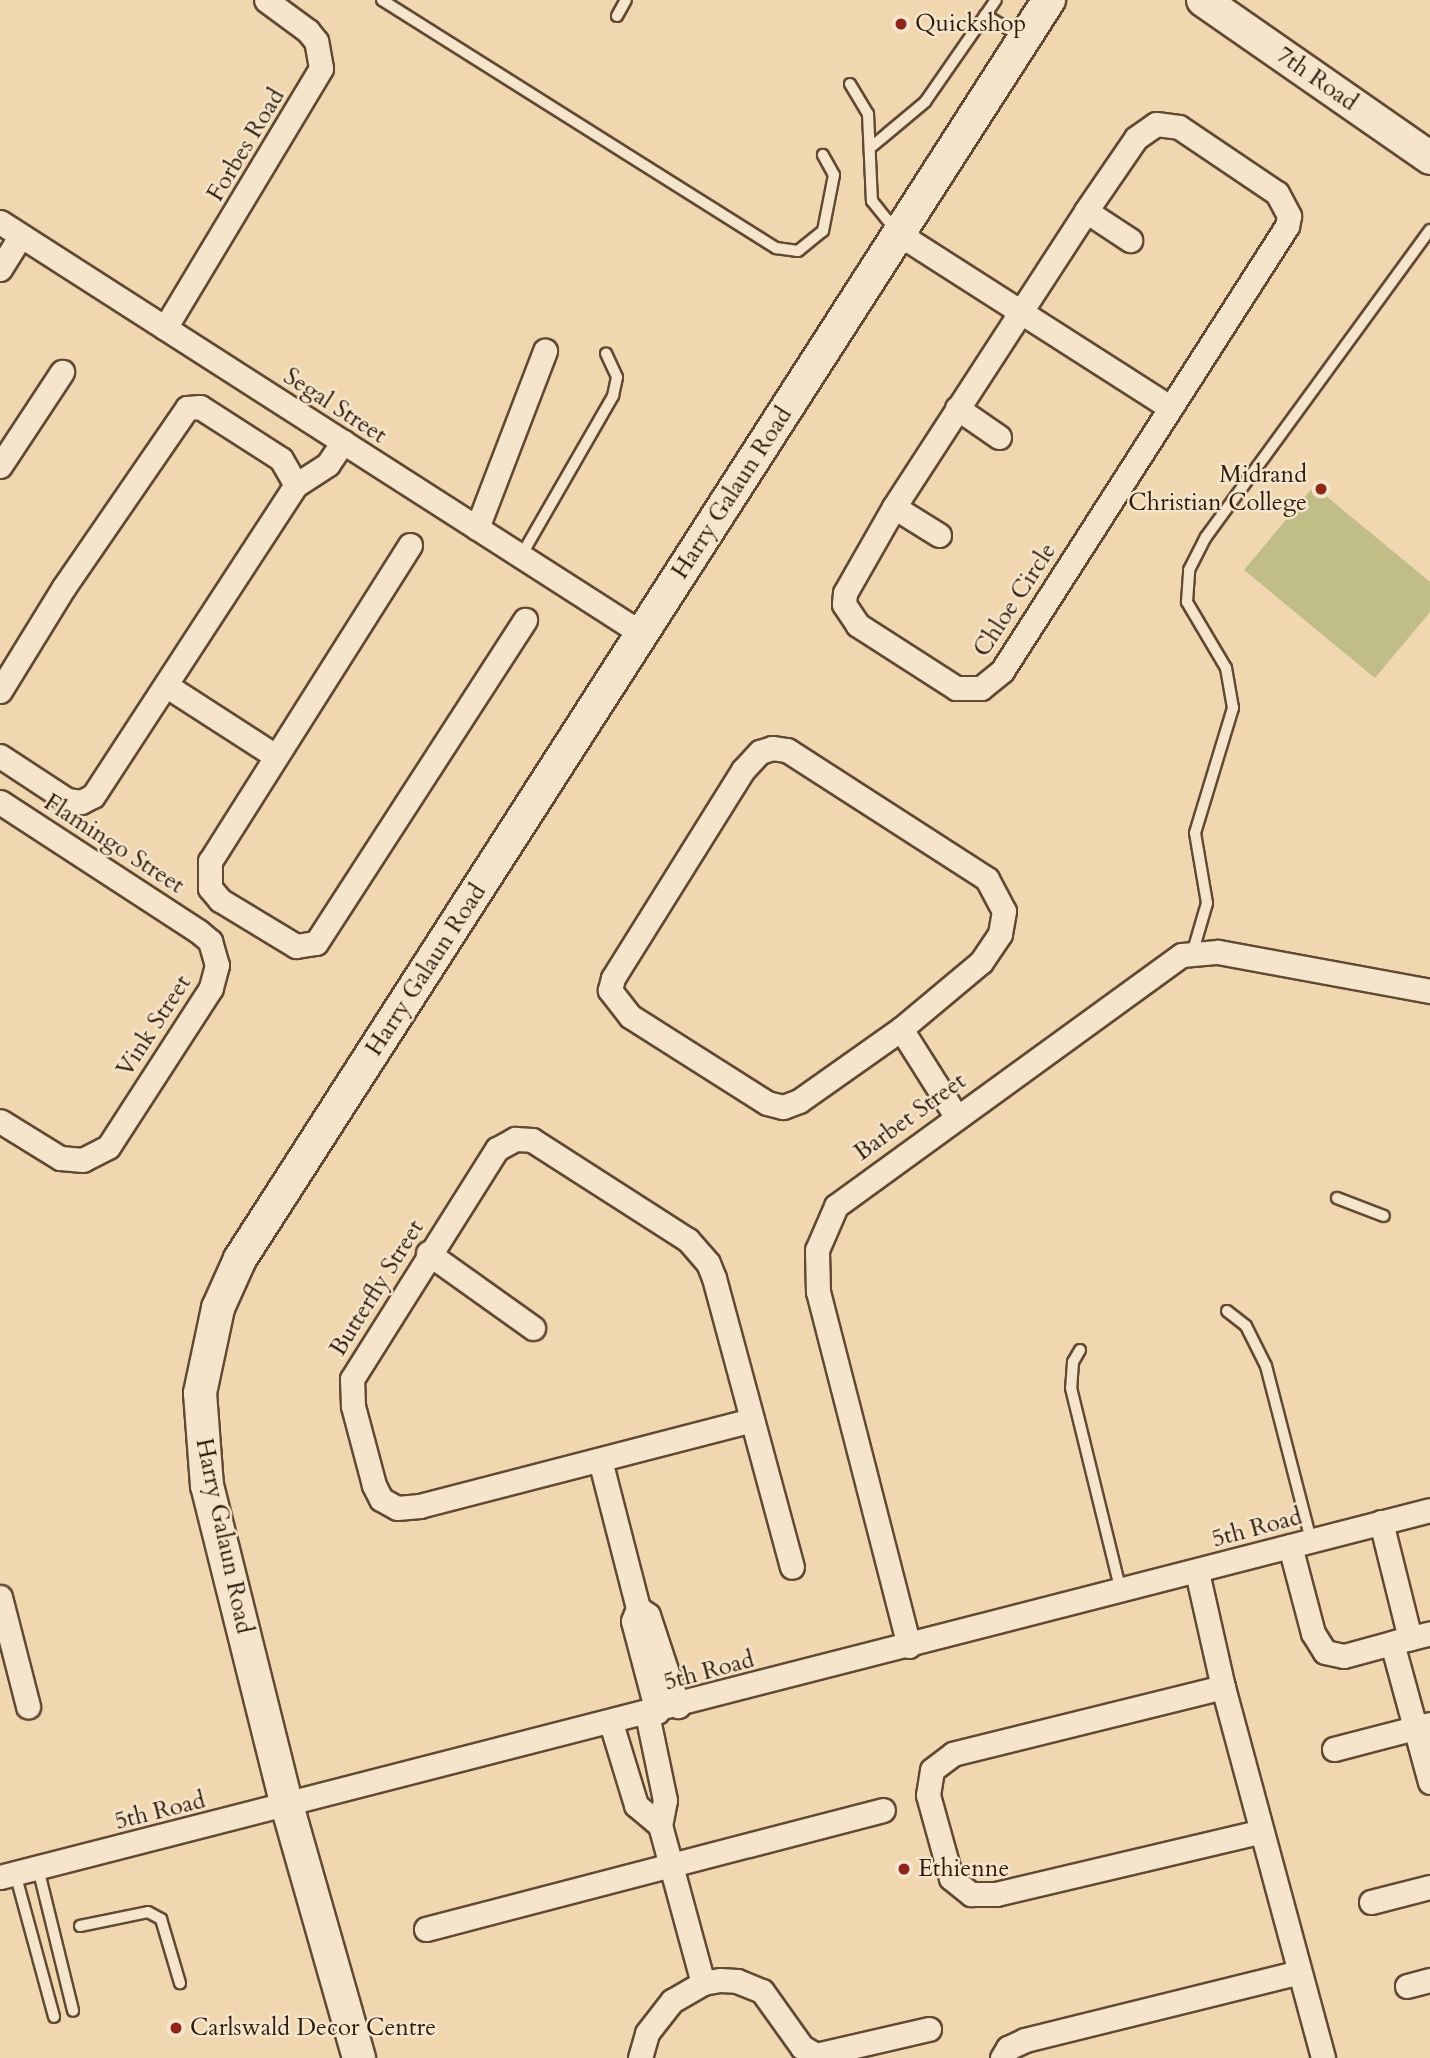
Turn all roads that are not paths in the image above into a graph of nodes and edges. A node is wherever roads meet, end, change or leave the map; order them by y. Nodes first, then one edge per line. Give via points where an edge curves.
1 (266, 0) edge
2 (382, 0) edge
3 (626, 0) edge
4 (996, 0) edge
5 (1049, 0) edge
6 (1203, 0) edge
7 (985, 15) junction
8 (617, 16) dead end
9 (1025, 39) junction
10 (850, 84) dead end
11 (870, 148) junction
12 (823, 155) dead end
13 (1430, 158) edge
14 (1086, 211) junction
15 (0, 222) edge
16 (1430, 230) edge
17 (899, 234) junction
18 (21, 236) junction
19 (1130, 240) dead end
20 (0, 270) edge
21 (1023, 311) junction
22 (165, 328) junction
23 (545, 351) dead end
24 (606, 353) dead end
25 (62, 372) dead end
26 (1169, 407) junction
27 (957, 408) junction
28 (999, 438) dead end
29 (343, 442) junction
30 (0, 466) edge
31 (296, 485) junction
32 (894, 507) junction
33 (477, 528) junction
34 (939, 535) dead end
35 (411, 545) dead end
36 (521, 556) junction
37 (525, 620) dead end
38 (641, 633) junction
39 (167, 686) junction
40 (0, 691) edge
41 (274, 755) junction
42 (0, 756) edge
43 (0, 802) edge
44 (198, 931) joint
45 (1193, 951) junction
46 (1430, 990) edge
47 (901, 1029) junction
48 (956, 1116) junction
49 (0, 1121) edge
50 (1338, 1198) dead end
51 (1384, 1216) dead end
52 (428, 1253) junction
53 (1227, 1311) dead end
54 (533, 1328) dead end
55 (1080, 1350) dead end
56 (752, 1420) junction
57 (600, 1460) junction
58 (1430, 1510) edge
59 (1381, 1522) junction
60 (1300, 1543) junction
61 (792, 1567) dead end
62 (1197, 1572) junction
63 (1121, 1591) junction
64 (0, 1597) edge
65 (1411, 1638) edge
66 (909, 1646) junction
67 (1223, 1686) junction
68 (28, 1706) dead end
69 (661, 1711) junction
70 (611, 1723) junction
71 (1423, 1726) edge
72 (1334, 1749) dead end
73 (1430, 1782) edge
74 (287, 1806) junction
75 (883, 1810) dead end
76 (660, 1825) junction
77 (1262, 1831) junction
78 (670, 1863) junction
79 (38, 1868) junction
80 (8, 1875) edge
81 (1430, 1887) edge
82 (1371, 1902) dead end
83 (80, 1926) dead end
84 (426, 1929) dead end
85 (1299, 1972) junction
86 (1430, 1980) edge
87 (180, 1983) dead end
88 (702, 1983) junction
89 (1407, 1986) dead end
90 (73, 2011) dead end
91 (54, 2017) dead end
92 (929, 2029) dead end
93 (358, 2053) edge
94 (640, 2058) edge
95 (1002, 2058) edge
96 (1323, 2058) edge

1 - 22 street, Forbes Road via 308,31 316,41 321,68
2 - 12 lane via 776,248 798,251 823,231 830,215 834,175
3 - 8 lane
4 - 7 lane
5 - 9 main road, Harry Galaun Road
6 - 13 main road, 7th Road
7 - 9 lane
7 - 11 lane via 925,102
9 - 17 main road, Harry Galaun Road
10 - 11 lane via 868,114
11 - 17 lane via 872,201
14 - 19 street
14 - 21 street, Chloe Circle
14 - 26 street, Chloe Circle via 1136,138 1146,129 1168,124 1265,184 1285,205 1287,226
15 - 18 street, Segal Street
16 - 45 lane via 1206,537 1189,570 1187,602 1226,668 1233,708 1195,833 1207,904
17 - 21 street
17 - 38 main road, Harry Galaun Road
18 - 20 street
18 - 22 street, Segal Street
21 - 26 street
21 - 27 street, Chloe Circle
22 - 29 street, Segal Street
23 - 33 street
24 - 36 lane via 615,369 613,396
25 - 30 street
26 - 32 street, Chloe Circle via 1002,671 981,688 968,691 944,682 858,625 844,604 850,578
27 - 28 street
27 - 32 street, Chloe Circle
29 - 31 street via 328,464
29 - 33 street, Segal Street
31 - 39 street
31 - 40 street via 281,459 200,407 187,408 64,587
32 - 34 street
33 - 36 street, Segal Street
35 - 41 street
36 - 38 street, Segal Street
37 - 41 street via 322,937 309,947 296,946 220,900 208,879 210,861
38 - 74 main road, Harry Galaun Road via 240,1259 215,1318 200,1393 202,1453
39 - 41 street
39 - 42 street via 88,800 67,800
43 - 44 street, Flamingo Street
44 - 49 street, Vink Street via 214,953 216,977 108,1147 83,1160 60,1158
45 - 46 street
45 - 48 street, Barbet Street via 1167,963
47 - 47 street via 799,1101 783,1107 756,1096 631,1016 614,999 613,978 743,770 761,752 787,750 987,879 1000,898 1004,924 991,950
47 - 48 street
48 - 66 street, Barbet Street via 848,1194 828,1219 817,1250 818,1293
50 - 51 lane
52 - 54 street
52 - 56 street, Butterfly Street via 497,1149 515,1139 532,1140 699,1250 714,1278
52 - 57 street, Butterfly Street via 352,1379 353,1406 381,1499 397,1508 420,1506
53 - 60 lane via 1246,1326 1266,1366
55 - 63 lane via 1073,1362 1071,1388
56 - 57 street, Butterfly Street
56 - 61 street, Butterfly Street
57 - 69 street via 638,1608 633,1621
58 - 59 street, 5th Road
59 - 60 street, 5th Road
59 - 65 street
60 - 62 street, 5th Road
60 - 65 street via 1313,1633 1325,1652 1344,1656
62 - 63 street, 5th Road
62 - 67 street
63 - 66 street, 5th Road
64 - 68 street
65 - 71 street
66 - 69 street, 5th Road
67 - 77 street
67 - 77 street via 953,1754 932,1770 928,1795 951,1878 971,1894 996,1894
69 - 70 street, 5th Road
69 - 76 street via 665,1800
70 - 74 street, 5th Road
70 - 76 street via 636,1805
71 - 72 street
71 - 73 street
74 - 79 street, 5th Road
74 - 93 main road, Harry Galaun Road
75 - 78 street
76 - 78 street
77 - 85 street
78 - 84 street
78 - 88 street
79 - 80 street, 5th Road
79 - 90 lane
80 - 91 lane
81 - 82 street
83 - 87 lane via 148,1912 161,1919 169,1932
85 - 95 street via 1025,2040 1008,2048
85 - 96 street
86 - 89 street
88 - 92 street via 737,1981 762,1991 802,2047 816,2055
88 - 94 street via 672,2001 657,2019 647,2033

